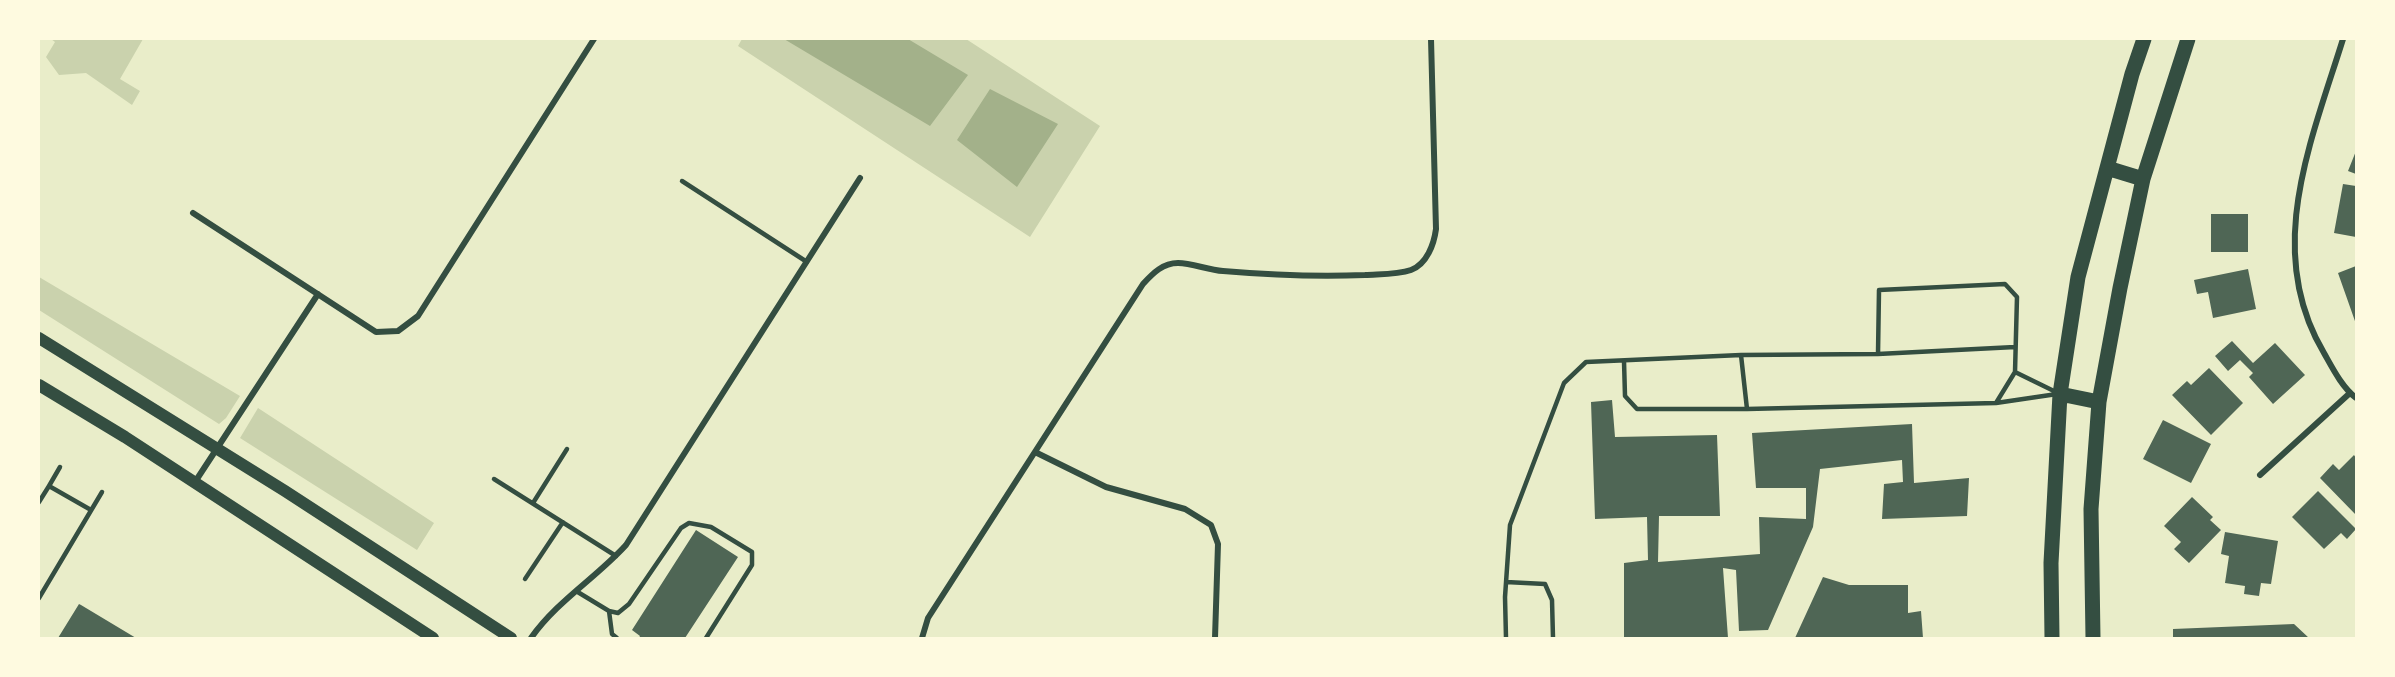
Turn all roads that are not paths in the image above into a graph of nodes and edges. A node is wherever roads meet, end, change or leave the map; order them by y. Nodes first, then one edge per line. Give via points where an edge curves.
1 (594, 39) edge
2 (1431, 39) edge
3 (2144, 39) edge
4 (2188, 39) edge
5 (2343, 39) edge
6 (2108, 168) junction
7 (860, 178) dead end
8 (2143, 179) junction
9 (682, 181) dead end
10 (193, 213) dead end
11 (807, 262) junction
12 (318, 294) junction
13 (39, 338) edge
14 (2015, 347) junction
15 (1878, 354) junction
16 (1741, 355) junction
17 (1624, 361) junction
18 (2015, 372) junction
19 (39, 386) edge
20 (2350, 393) junction
21 (2060, 394) junction
22 (2356, 398) edge
23 (2099, 402) junction
24 (1996, 403) junction
25 (1747, 409) junction
26 (218, 449) junction
27 (567, 449) dead end
28 (1035, 452) junction
29 (60, 467) dead end
30 (2260, 475) dead end
31 (494, 479) dead end
32 (195, 482) junction
33 (49, 486) junction
34 (102, 492) dead end
35 (39, 502) edge
36 (533, 503) junction
37 (91, 510) junction
38 (562, 522) junction
39 (616, 556) junction
40 (525, 579) dead end
41 (1506, 582) junction
42 (576, 591) junction
43 (39, 598) edge
44 (609, 611) junction
45 (433, 638) edge
46 (511, 638) edge
47 (531, 638) edge
48 (617, 638) edge
49 (706, 638) edge
50 (922, 638) edge
51 (1215, 638) edge
52 (1506, 638) edge
53 (1553, 638) edge
54 (2052, 638) edge
55 (2093, 638) edge

1 - 12 street via 418,315 398,331 376,332
2 - 28 street via 1436,229 1435,240 1422,261 1413,269 1396,273 1335,276 1165,265 1143,284
3 - 6 main road
4 - 8 main road
5 - 20 street via 2301,176 2294,253 2305,314
6 - 8 main road
6 - 21 main road via 2079,277
7 - 11 street
8 - 23 main road
9 - 11 lane
10 - 12 street
11 - 39 street
12 - 26 street
13 - 26 main road
14 - 15 lane
14 - 15 lane via 2016,297 2005,284 1879,290
14 - 18 lane
15 - 16 lane
16 - 17 lane
16 - 25 lane
17 - 25 lane via 1625,396 1636,409
17 - 41 lane via 1586,363 1564,383 1510,525
18 - 21 lane
18 - 24 lane
19 - 32 main road
20 - 22 street
20 - 30 street
21 - 23 main road
21 - 24 lane
21 - 54 main road via 2051,563
23 - 55 main road via 2091,509
24 - 25 lane
26 - 32 street
26 - 46 main road
27 - 36 lane
28 - 50 street via 928,618
28 - 51 street via 1106,487 1185,509 1211,525 1218,544
29 - 33 lane
31 - 36 lane
32 - 45 main road
33 - 35 lane
33 - 37 lane
34 - 37 lane
36 - 38 lane
37 - 43 lane
38 - 39 lane
38 - 40 lane
39 - 42 street
41 - 52 lane
41 - 53 lane via 1545,584 1552,600
42 - 44 lane
42 - 47 street
44 - 48 lane via 612,634
44 - 49 lane via 618,613 629,604 681,528 689,523 711,527 752,552 752,565

